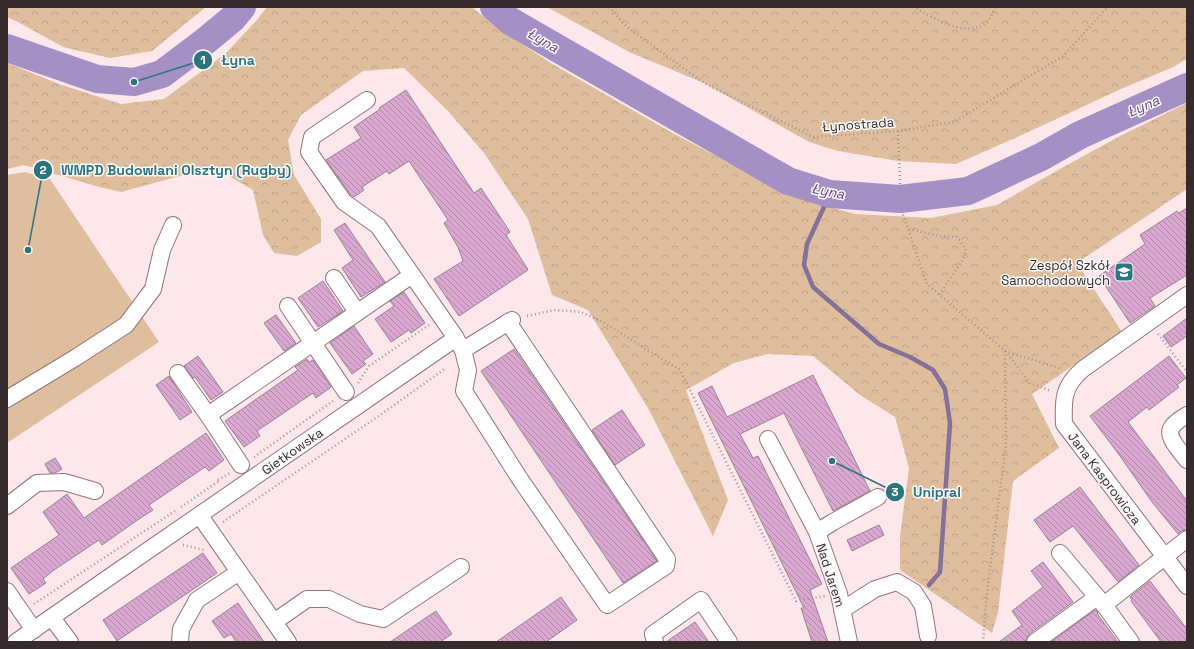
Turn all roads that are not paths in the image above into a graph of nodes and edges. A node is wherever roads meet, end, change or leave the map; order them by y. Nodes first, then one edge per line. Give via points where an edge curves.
1 (367, 100) dead end
2 (173, 225) dead end
3 (412, 275) junction
4 (334, 278) dead end
5 (1187, 295) edge
6 (288, 306) dead end
7 (356, 312) junction
8 (313, 342) junction
9 (459, 344) junction
10 (178, 373) dead end
11 (346, 392) dead end
12 (7, 399) edge
13 (208, 415) junction
14 (1187, 415) edge
15 (768, 439) dead end
16 (1187, 458) edge
17 (242, 465) dead end
18 (95, 491) dead end
19 (878, 497) dead end
20 (7, 506) edge
21 (200, 516) junction
22 (817, 532) junction
23 (1187, 539) edge
24 (1060, 553) dead end
25 (1165, 557) junction
26 (461, 567) dead end
27 (239, 572) junction
28 (1187, 586) edge
29 (7, 591) edge
30 (1101, 601) junction
31 (842, 610) junction
32 (52, 618) junction
33 (274, 622) junction
34 (34, 630) junction
35 (928, 636) dead end
36 (16, 642) edge
37 (70, 642) edge
38 (180, 642) edge
39 (288, 642) edge
40 (655, 642) edge
41 (729, 642) edge
42 (849, 642) edge
43 (1035, 642) edge
44 (1132, 642) edge

1 - 3 street via 312,137 309,152 344,202 378,226
2 - 12 street via 162,250 153,289 126,325
3 - 7 street
3 - 9 street
4 - 7 street
5 - 25 street, Jana Kasprowicza via 1078,373 1067,389 1063,408 1064,424
6 - 8 street
7 - 8 street
8 - 11 street
8 - 13 street
9 - 9 street, Gietkowska via 468,370 464,391 520,479 607,605 666,566 667,559 510,321
9 - 21 street, Gietkowska
10 - 13 street
13 - 17 street
14 - 16 street via 1172,426 1170,438
15 - 22 street, Nad Jarem
18 - 20 street via 64,482 37,483
19 - 22 street
21 - 27 street
21 - 32 street, Gietkowska
22 - 31 street, Nad Jarem via 839,594
23 - 25 street
24 - 30 street
25 - 28 street, Jana Kasprowicza
25 - 30 street
26 - 33 street via 383,619 360,614 329,599 307,599
27 - 33 street
27 - 38 street via 197,600 181,629
29 - 34 street
30 - 43 street
30 - 44 street
31 - 35 street via 875,589 897,582 914,592 923,606
31 - 42 street, Nad Jarem
32 - 34 street, Gietkowska
32 - 37 street
33 - 39 street
34 - 36 street, Gietkowska
40 - 41 street via 653,634 701,600

